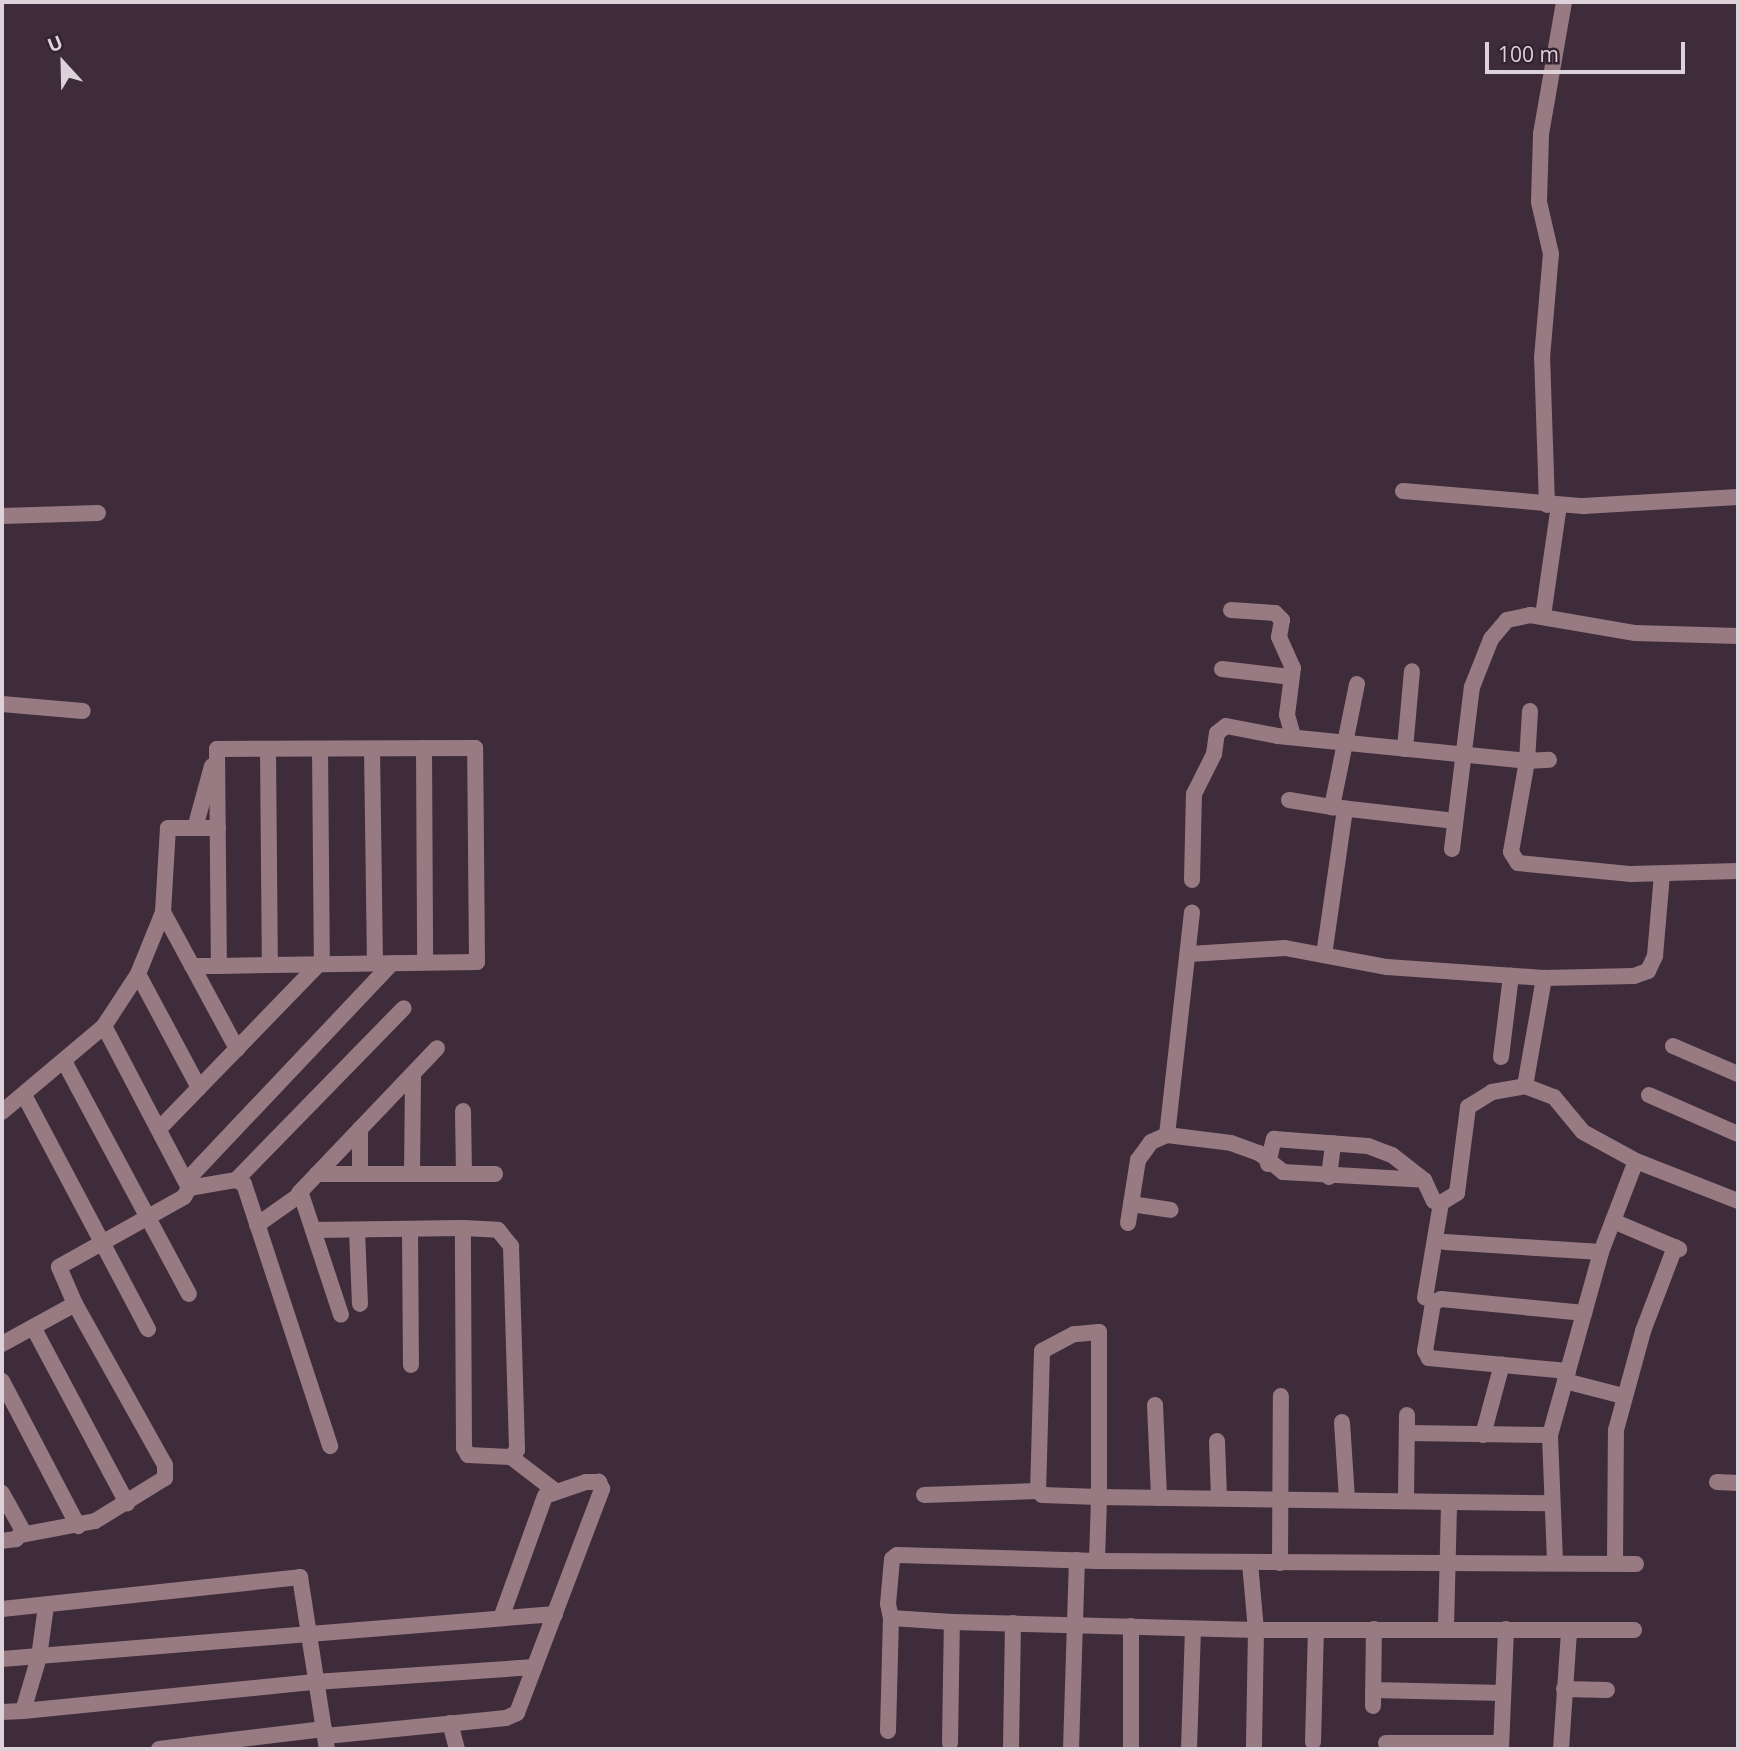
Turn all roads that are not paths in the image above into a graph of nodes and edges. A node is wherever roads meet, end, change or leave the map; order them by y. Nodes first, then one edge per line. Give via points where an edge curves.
1 (1564, 2) edge
2 (1403, 491) dead end
3 (1738, 497) edge
4 (1553, 505) junction
5 (98, 513) dead end
6 (2, 516) edge
7 (1231, 610) dead end
8 (1543, 616) junction
9 (1738, 636) edge
10 (1222, 668) dead end
11 (1412, 671) dead end
12 (1291, 677) junction
13 (1357, 684) dead end
14 (2, 704) edge
15 (83, 711) dead end
16 (1530, 711) dead end
17 (1293, 736) junction
18 (1345, 742) junction
19 (372, 748) junction
20 (424, 748) junction
21 (217, 749) junction
22 (268, 749) junction
23 (320, 749) junction
24 (1405, 749) junction
25 (1465, 755) junction
26 (1549, 760) dead end
27 (1527, 761) junction
28 (1289, 800) dead end
29 (1339, 808) junction
30 (1455, 821) junction
31 (195, 828) junction
32 (218, 828) junction
33 (1452, 849) dead end
34 (1738, 871) edge
35 (1662, 875) junction
36 (1192, 880) dead end
37 (163, 912) junction
38 (1192, 912) dead end
39 (1190, 954) junction
40 (1324, 955) junction
41 (425, 962) junction
42 (374, 963) junction
43 (392, 963) junction
44 (321, 964) junction
45 (270, 965) junction
46 (192, 966) junction
47 (219, 966) junction
48 (138, 975) junction
49 (1511, 976) junction
50 (1544, 978) junction
51 (404, 1008) dead end
52 (104, 1026) junction
53 (1673, 1046) dead end
54 (437, 1048) dead end
55 (237, 1049) junction
56 (1501, 1057) dead end
57 (65, 1063) junction
58 (413, 1074) junction
59 (1738, 1074) edge
60 (1525, 1086) junction
61 (199, 1088) junction
62 (1648, 1094) dead end
63 (24, 1095) junction
64 (463, 1111) dead end
65 (2, 1112) edge
66 (159, 1129) junction
67 (360, 1129) junction
68 (1738, 1134) edge
69 (1167, 1135) junction
70 (1333, 1143) junction
71 (1368, 1146) junction
72 (1636, 1161) junction
73 (1268, 1164) junction
74 (317, 1174) junction
75 (360, 1174) junction
76 (412, 1174) junction
77 (464, 1174) junction
78 (495, 1174) dead end
79 (1329, 1177) junction
80 (1367, 1178) junction
81 (1424, 1180) junction
82 (229, 1181) junction
83 (192, 1184) junction
84 (299, 1193) junction
85 (1738, 1200) edge
86 (1441, 1203) junction
87 (1131, 1204) junction
88 (1171, 1210) dead end
89 (148, 1216) junction
90 (1614, 1220) junction
91 (1128, 1223) dead end
92 (257, 1225) junction
93 (463, 1228) junction
94 (410, 1229) junction
95 (313, 1230) junction
96 (357, 1230) junction
97 (102, 1241) junction
98 (1445, 1242) dead end
99 (1601, 1252) junction
100 (189, 1294) dead end
101 (1425, 1298) dead end
102 (75, 1304) junction
103 (360, 1304) dead end
104 (1584, 1313) junction
105 (341, 1315) dead end
106 (33, 1327) junction
107 (148, 1329) dead end
108 (2, 1344) edge
109 (1502, 1364) junction
110 (411, 1365) dead end
111 (1567, 1376) junction
112 (2, 1381) edge
113 (1281, 1396) dead end
114 (1623, 1396) junction
115 (1155, 1405) dead end
116 (1407, 1415) dead end
117 (1342, 1422) dead end
118 (1407, 1433) junction
119 (1483, 1435) junction
120 (1550, 1435) junction
121 (1217, 1441) dead end
122 (330, 1446) dead end
123 (512, 1457) junction
124 (1717, 1482) dead end
125 (1738, 1483) edge
126 (554, 1490) junction
127 (1038, 1491) junction
128 (2, 1493) edge
129 (924, 1494) dead end
130 (1099, 1497) junction
131 (1159, 1498) junction
132 (1219, 1499) junction
133 (1347, 1499) junction
134 (1406, 1499) junction
135 (1284, 1500) junction
136 (1449, 1502) junction
137 (127, 1503) junction
138 (1551, 1503) junction
139 (78, 1526) junction
140 (21, 1535) junction
141 (2, 1541) edge
142 (1077, 1560) junction
143 (1097, 1561) junction
144 (1555, 1561) junction
145 (1250, 1563) junction
146 (1280, 1563) junction
147 (1445, 1564) junction
148 (1615, 1564) junction
149 (1636, 1564) dead end
150 (46, 1606) junction
151 (2, 1609) edge
152 (555, 1614) junction
153 (500, 1618) junction
154 (891, 1618) junction
155 (952, 1622) junction
156 (1013, 1623) junction
157 (1072, 1624) junction
158 (1131, 1626) junction
159 (1447, 1628) junction
160 (1193, 1629) junction
161 (1374, 1629) junction
162 (1506, 1629) junction
163 (1256, 1630) junction
164 (1316, 1630) junction
165 (1634, 1630) dead end
166 (1569, 1631) junction
167 (310, 1632) junction
168 (39, 1657) junction
169 (2, 1660) edge
170 (534, 1667) junction
171 (315, 1682) junction
172 (1564, 1689) junction
173 (1607, 1690) dead end
174 (1503, 1693) junction
175 (23, 1711) junction
176 (2, 1712) edge
177 (450, 1723) junction
178 (888, 1731) dead end
179 (326, 1738) edge
180 (1313, 1742) dead end
181 (950, 1743) dead end
182 (1386, 1743) dead end
183 (1501, 1746) edge
184 (190, 1747) edge
185 (159, 1749) edge
186 (457, 1749) edge
187 (1011, 1749) edge
188 (1071, 1749) edge
189 (1131, 1749) edge
190 (1189, 1749) edge
191 (1254, 1749) edge
192 (1560, 1749) edge

1 - 4 street via 1540,147 1539,202 1551,254 1542,358
2 - 4 street
3 - 4 street via 1673,504
4 - 8 street
5 - 6 street
7 - 12 street via 1275,613 1282,620 1279,636 1293,668
8 - 9 street via 1635,633
8 - 25 street via 1510,618 1491,639 1472,687
10 - 12 street
11 - 24 street
12 - 17 street via 1287,715
13 - 18 street
14 - 15 street
16 - 27 street
17 - 18 street
17 - 36 street via 1226,726 1217,733 1214,754 1194,794
18 - 24 street
18 - 29 street
19 - 20 street
19 - 23 street
19 - 42 street
20 - 41 street
20 - 41 street via 475,748 477,922 477,962
21 - 22 street
21 - 31 street
21 - 32 street
22 - 23 street
22 - 45 street
23 - 44 street
24 - 25 street
25 - 27 street
25 - 30 street
26 - 27 street
27 - 35 street via 1511,848 1514,861
28 - 29 street
29 - 30 street
29 - 40 street
30 - 33 street
31 - 32 street
31 - 37 street via 168,828
32 - 47 street
34 - 35 street via 1697,869
35 - 50 street via 1659,936 1648,971 1634,976
37 - 46 street
37 - 48 street
38 - 39 street
39 - 40 street via 1285,948
39 - 69 street
40 - 49 street via 1387,967
41 - 43 street
42 - 43 street
42 - 44 street
43 - 83 street
44 - 45 street
44 - 55 street
45 - 47 street
46 - 47 street
46 - 55 street
48 - 52 street
48 - 61 street
49 - 50 street
49 - 56 street
50 - 60 street
51 - 82 street
52 - 57 street
52 - 66 street
53 - 59 street
54 - 58 street
55 - 61 street
57 - 63 street
57 - 89 street
58 - 67 street
58 - 76 street
60 - 72 street via 1554,1097 1583,1132
60 - 86 street via 1492,1092 1468,1107 1457,1193
61 - 66 street
62 - 68 street
63 - 65 street
63 - 97 street
64 - 77 street
66 - 83 street
67 - 74 street
67 - 75 street
69 - 73 street via 1231,1143 1259,1153
69 - 87 street via 1142,1152
70 - 71 street
70 - 73 street via 1274,1139
70 - 79 street
71 - 80 street
71 - 81 street via 1392,1155
72 - 85 street
72 - 90 street
73 - 79 street via 1283,1172
74 - 75 street
74 - 84 street
75 - 76 street
76 - 77 street
77 - 78 street
79 - 80 street
80 - 81 street
81 - 86 street via 1434,1201
82 - 83 street
82 - 92 street via 244,1184
83 - 89 street via 184,1197
84 - 92 street
84 - 95 street
86 - 101 street
87 - 88 street
87 - 91 street
89 - 97 street
89 - 100 street
90 - 99 street
90 - 114 street via 1677,1248
92 - 122 street
93 - 94 street
93 - 123 street via 498,1230 511,1246 517,1450
93 - 123 street via 464,1448 468,1455
94 - 96 street
94 - 110 street
95 - 96 street
95 - 105 street
96 - 103 street
97 - 102 street via 59,1267
97 - 107 street
98 - 99 street
99 - 104 street
102 - 106 street
102 - 137 street via 167,1472 165,1478
104 - 109 street via 1434,1301 1427,1356
104 - 111 street
106 - 108 street
106 - 137 street
109 - 111 street
109 - 119 street
111 - 114 street
111 - 120 street
112 - 139 street
113 - 135 street
114 - 148 street via 1614,1471
115 - 131 street
116 - 118 street
117 - 133 street
118 - 119 street
118 - 134 street
119 - 120 street
120 - 138 street
121 - 132 street
123 - 126 street
124 - 125 street
126 - 152 street via 593,1480 602,1489
126 - 153 street via 541,1501
127 - 129 street
127 - 130 street
127 - 130 street via 1042,1351 1074,1334 1099,1332
128 - 140 street
130 - 131 street
130 - 143 street
131 - 132 street
132 - 135 street
133 - 134 street
133 - 135 street
134 - 136 street
135 - 146 street
136 - 138 street
136 - 147 street
137 - 139 street
138 - 144 street
139 - 140 street
140 - 141 street
142 - 143 street
142 - 154 street via 897,1555 892,1559
142 - 157 street
143 - 145 street
144 - 147 street
144 - 148 street
145 - 146 street
145 - 163 street
146 - 147 street
147 - 159 street
148 - 149 street
150 - 151 street
150 - 167 street via 298,1576 304,1582
150 - 168 street
152 - 153 street
152 - 170 street
153 - 167 street
154 - 155 street
154 - 178 street
155 - 156 street
155 - 181 street
156 - 157 street
156 - 187 street
157 - 158 street
157 - 188 street
158 - 160 street
158 - 189 street
159 - 161 street
159 - 162 street
160 - 163 street
160 - 190 street
161 - 164 street
161 - 174 street via 1373,1698
162 - 166 street
162 - 174 street
163 - 164 street
163 - 191 street
164 - 180 street
165 - 166 street
166 - 172 street
167 - 168 street
167 - 171 street
168 - 169 street
168 - 175 street
170 - 171 street
170 - 177 street via 514,1715
171 - 175 street
171 - 179 street
172 - 173 street
172 - 192 street
174 - 183 street
175 - 176 street
177 - 179 street
177 - 186 street
179 - 184 street
182 - 183 street
184 - 185 street

